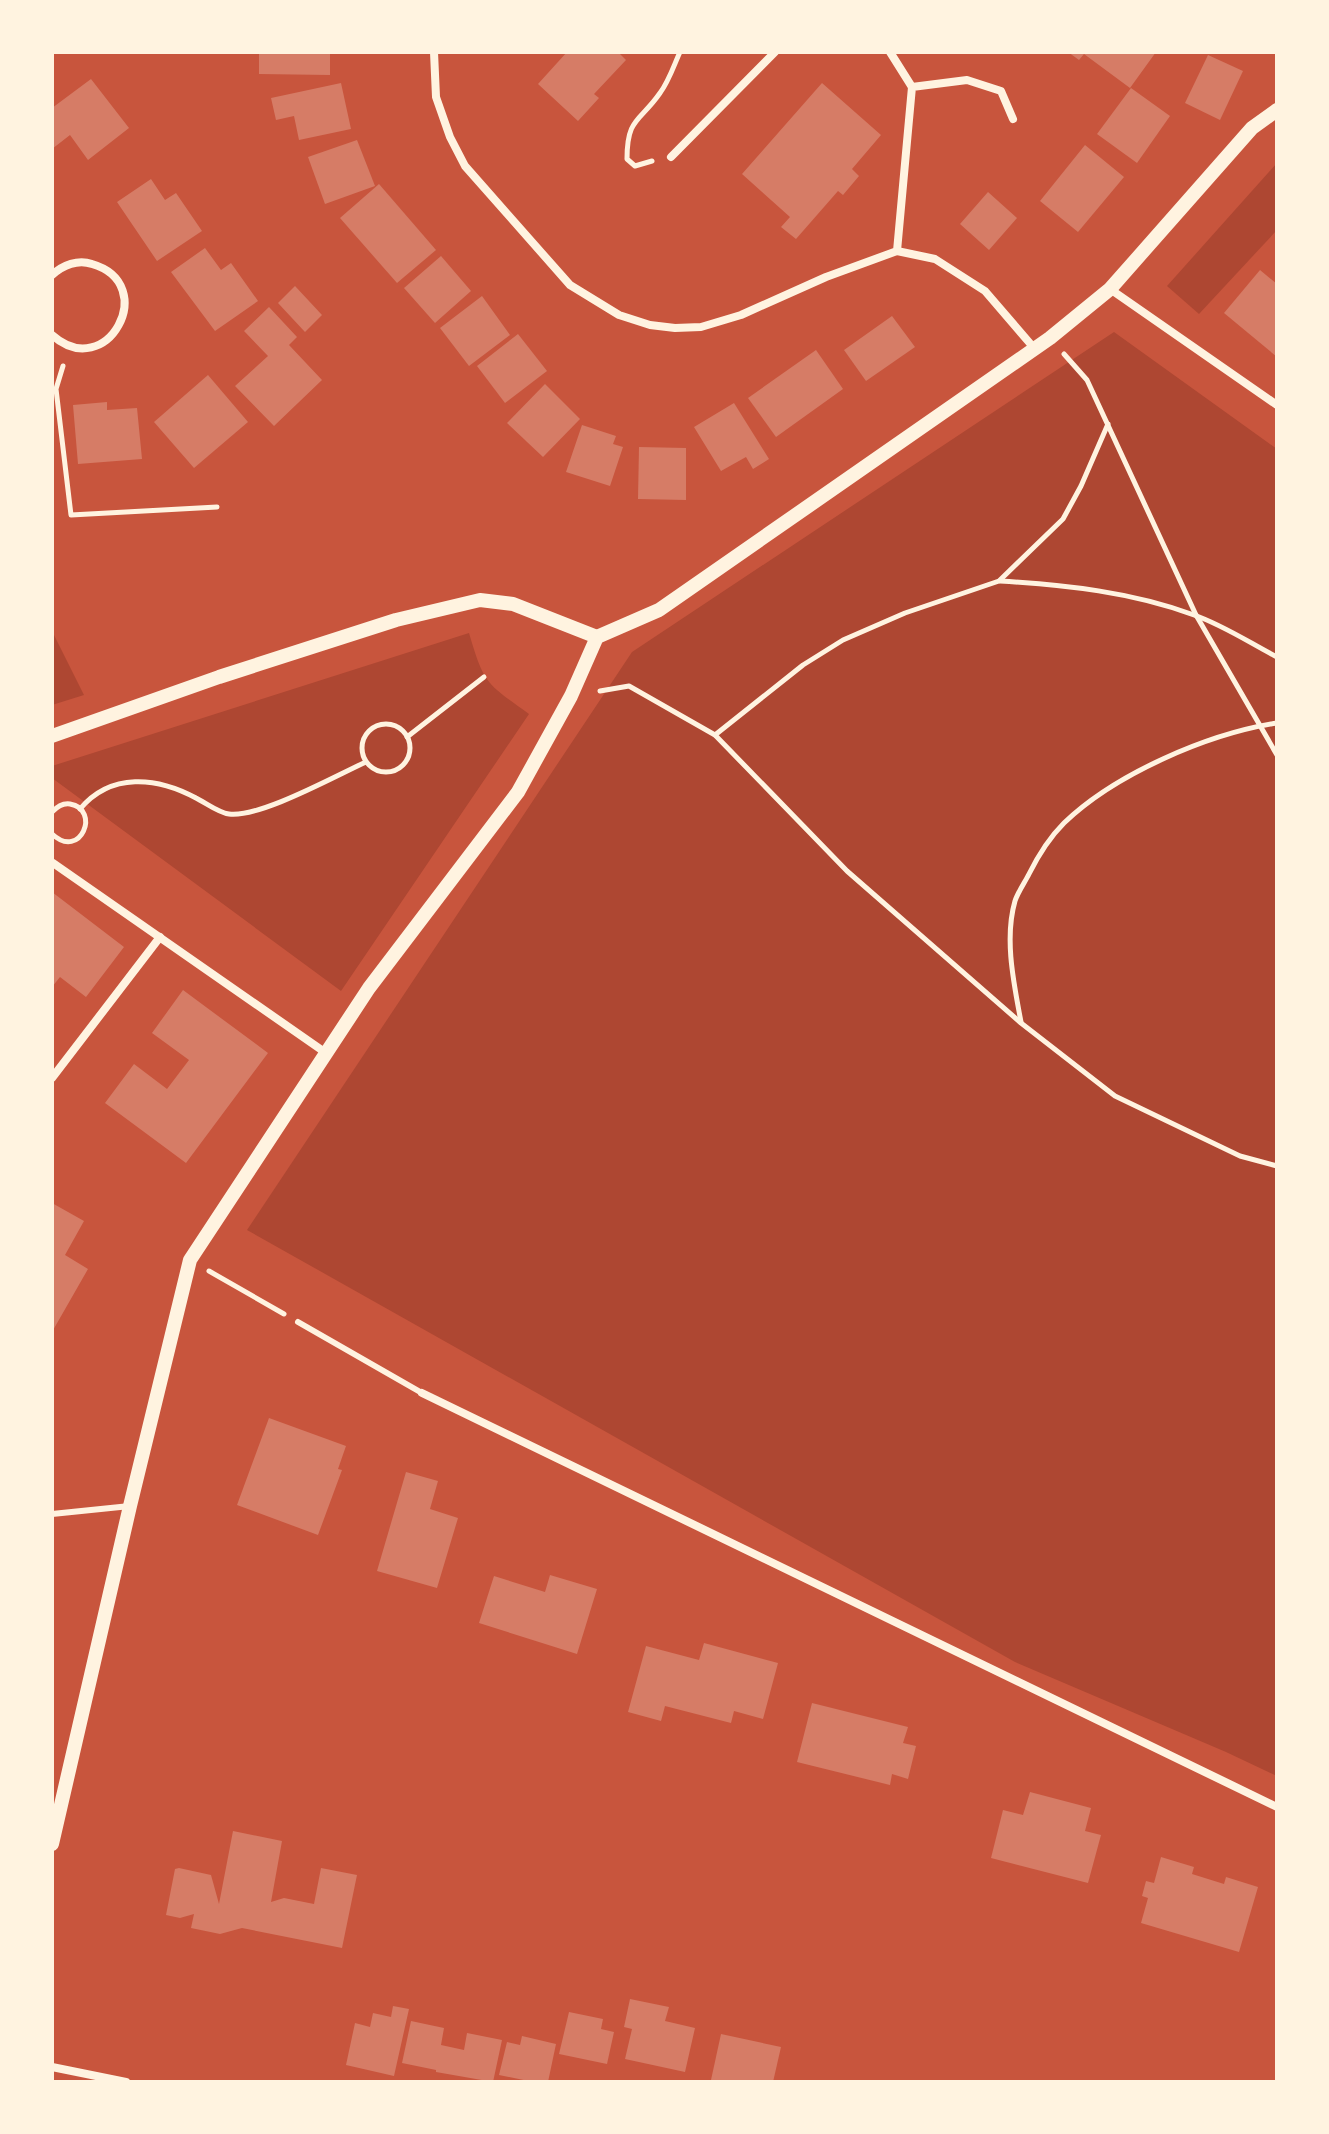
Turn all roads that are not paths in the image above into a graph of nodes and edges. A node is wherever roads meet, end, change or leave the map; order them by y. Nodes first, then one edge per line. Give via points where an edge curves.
1 (434, 52) edge
2 (775, 52) edge
3 (890, 52) edge
4 (912, 87) junction
5 (1277, 110) edge
6 (1013, 119) dead end
7 (671, 157) road end
8 (897, 251) junction
9 (52, 275) edge
10 (1110, 289) junction
11 (52, 335) edge
12 (1034, 348) junction
13 (1277, 405) edge
14 (597, 637) junction
15 (52, 736) edge
16 (53, 863) edge
17 (160, 937) junction
18 (326, 1053) junction
19 (52, 1078) edge
20 (298, 1322) road end
21 (422, 1393) joint
22 (130, 1506) junction
23 (52, 1514) edge
24 (1277, 1807) edge
25 (52, 1844) edge
26 (52, 2067) edge
27 (126, 2082) edge

1 - 8 street via 436,97 465,166 570,285 619,315 650,325 701,327
2 - 7 street
3 - 4 street
4 - 6 street via 967,80 1001,91
4 - 8 street
5 - 10 street via 1252,128
8 - 12 street via 935,259 985,291
9 - 11 street via 71,263 97,265 120,283 125,297 122,320 109,339 96,346 73,347
10 - 12 street
10 - 13 street
12 - 14 street via 659,610
14 - 15 street via 513,604 480,600 396,620
14 - 18 street via 518,792
16 - 17 street
17 - 18 street
17 - 19 street
18 - 22 street via 190,1260
20 - 21 lane
21 - 24 street
22 - 23 lane
22 - 25 street
26 - 27 street

